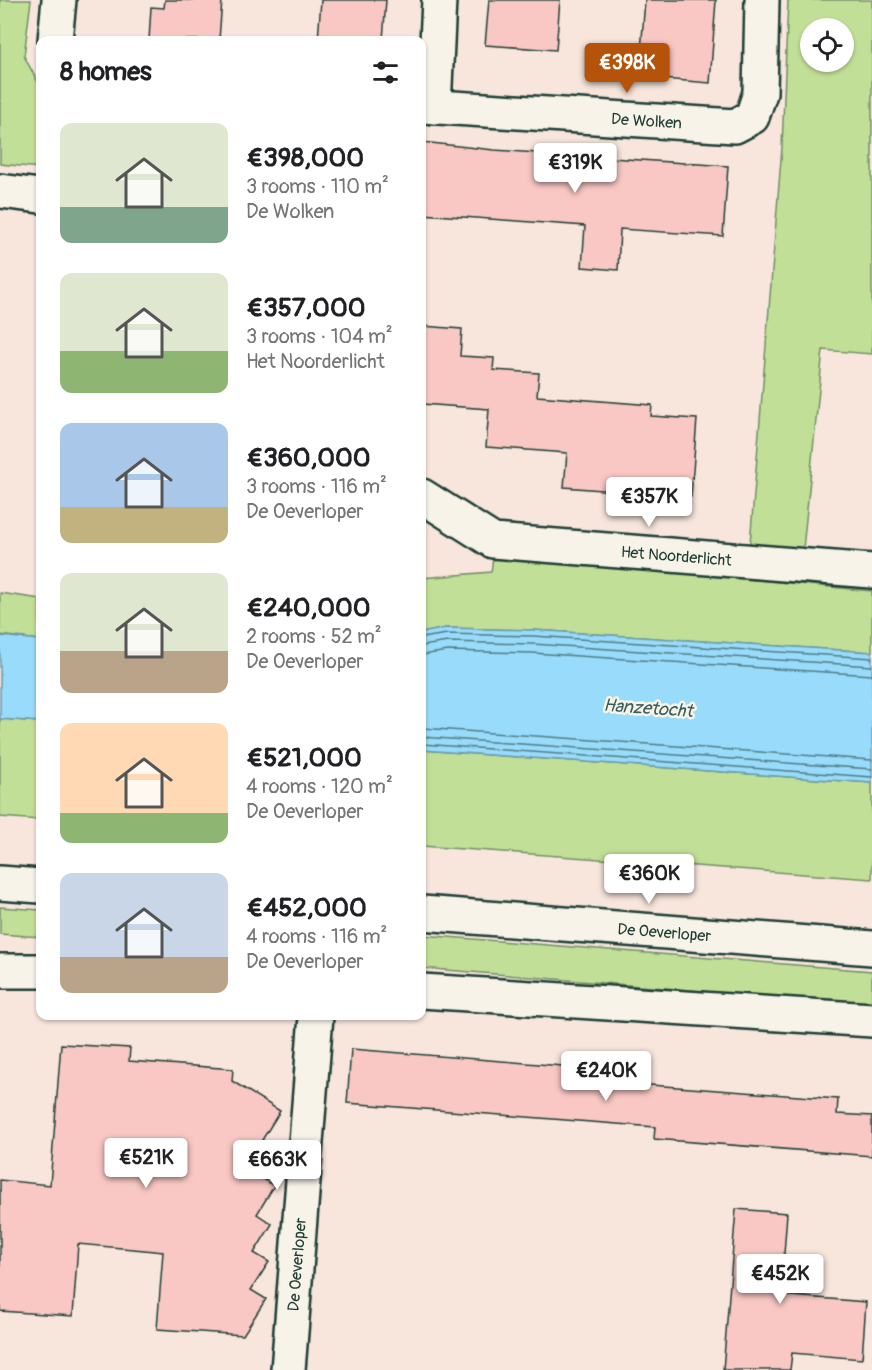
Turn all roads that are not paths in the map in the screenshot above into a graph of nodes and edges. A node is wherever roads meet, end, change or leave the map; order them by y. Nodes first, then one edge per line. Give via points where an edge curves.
1 (58, 0) edge
2 (439, 0) edge
3 (762, 0) edge
4 (55, 36) edge
5 (428, 106) edge
6 (0, 191) edge
7 (36, 196) edge
8 (426, 499) edge
9 (872, 571) edge
10 (0, 883) edge
11 (36, 886) edge
12 (426, 913) edge
13 (872, 948) edge
14 (0, 971) edge
15 (36, 971) edge
16 (426, 991) edge
17 (316, 1020) edge
18 (872, 1020) edge
19 (288, 1370) edge

1 - 4 street
2 - 5 street
3 - 5 street, De Wolken via 760,93 752,117 735,126
6 - 7 street
8 - 9 street, Het Noorderlicht via 493,541
10 - 11 street
12 - 13 street, De Oeverloper
14 - 15 street
16 - 18 street
17 - 19 street, De Oeverloper

